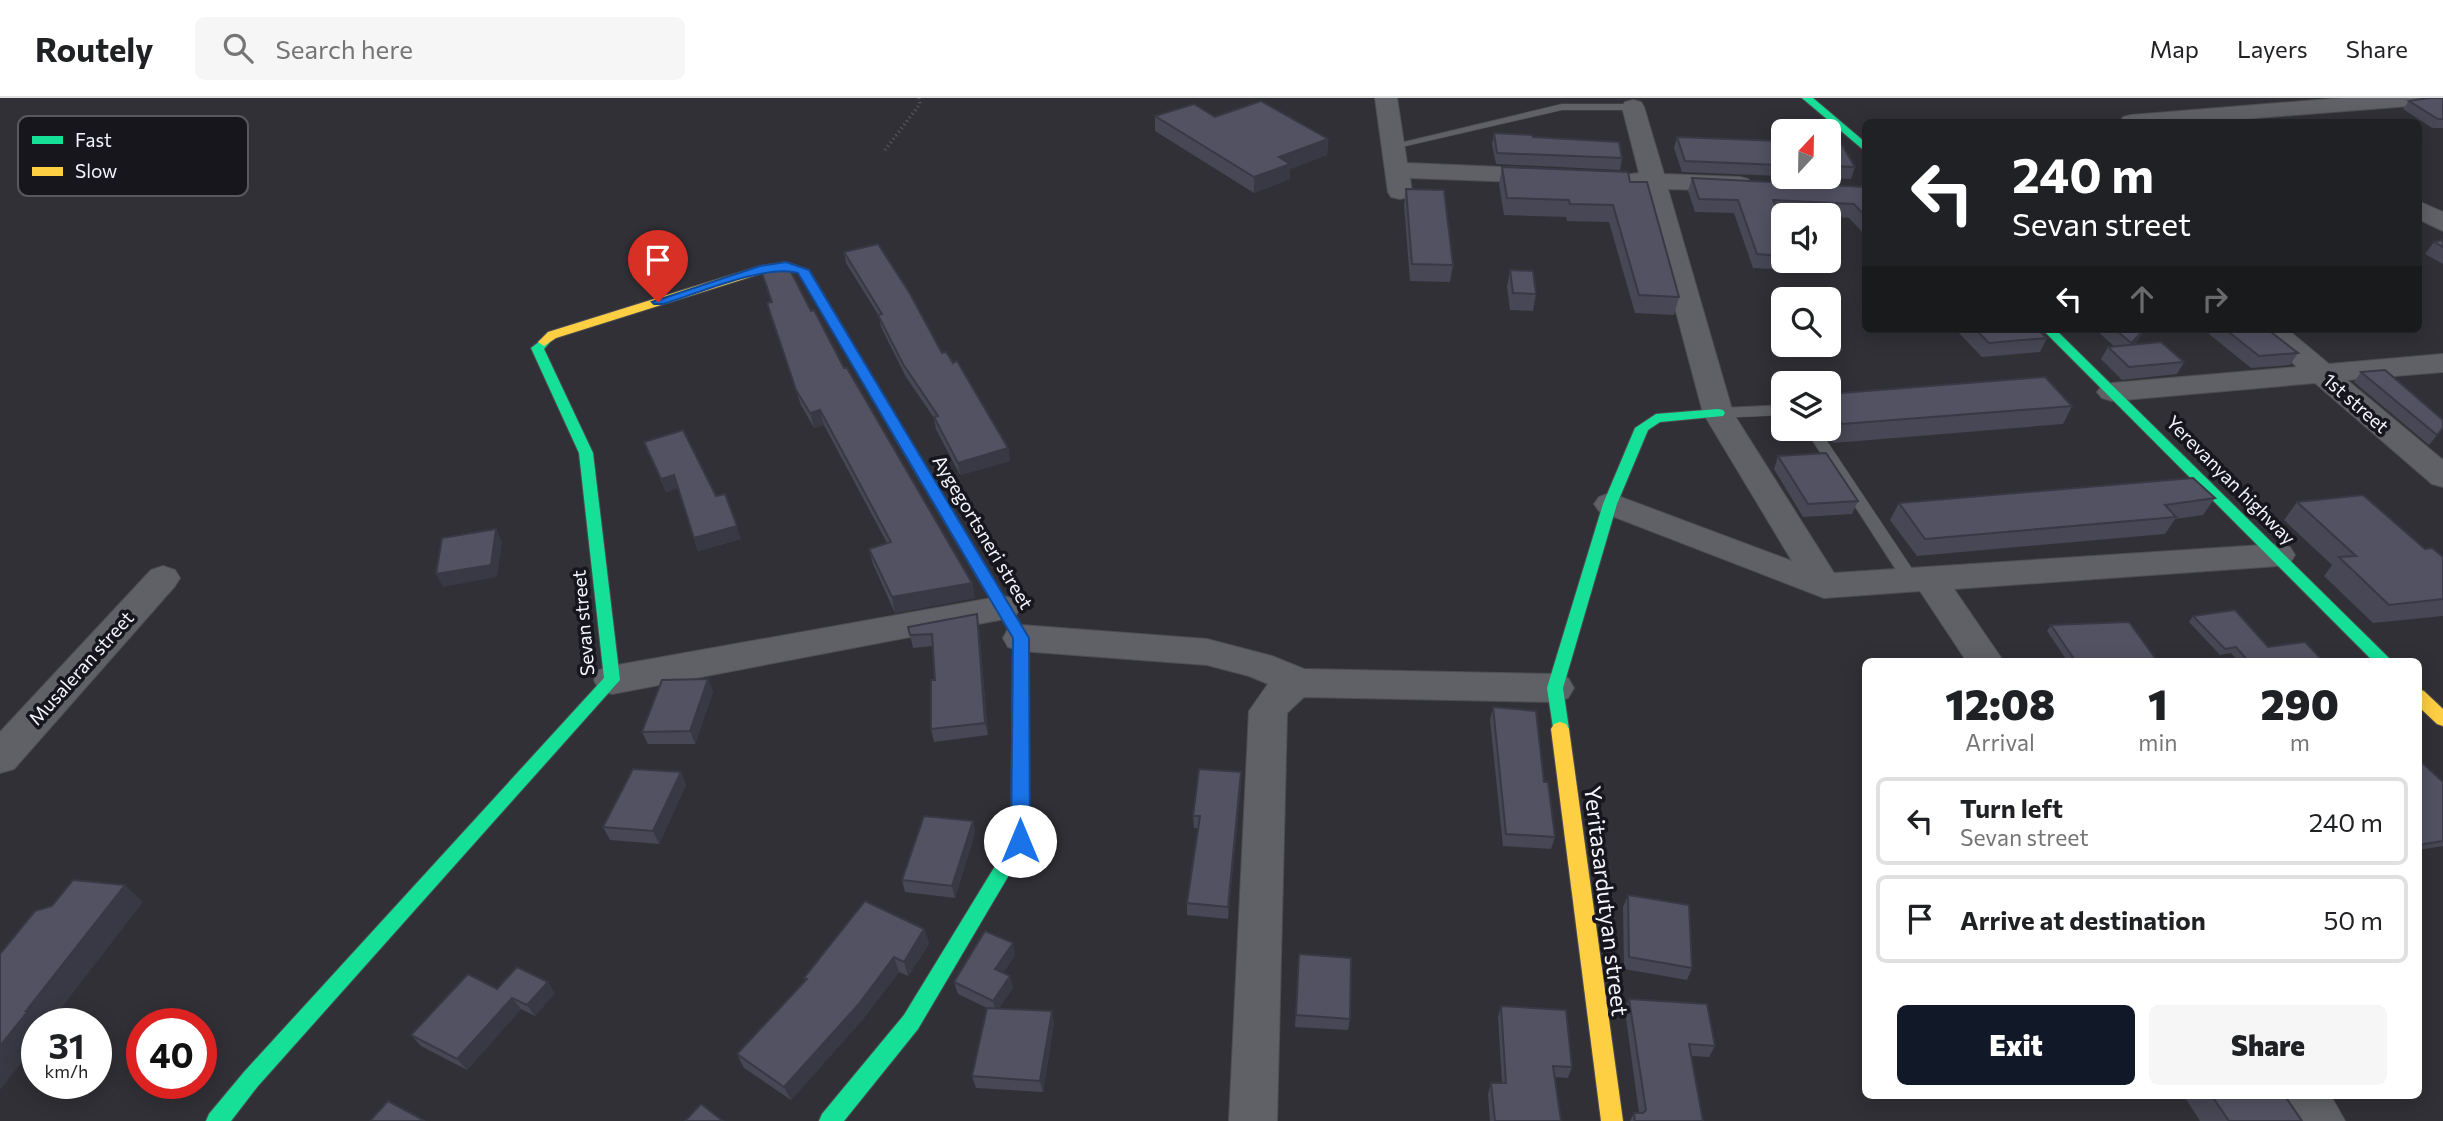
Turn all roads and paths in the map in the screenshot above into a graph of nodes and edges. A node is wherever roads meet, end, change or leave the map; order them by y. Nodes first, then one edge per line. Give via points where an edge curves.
1 (919, 98) edge
2 (1387, 98) edge
3 (1807, 98) edge
4 (2244, 98) edge
5 (2422, 98) edge
6 (1633, 107) joint
7 (2279, 117) edge
8 (2220, 119) edge
9 (1862, 143) edge
10 (1393, 145) junction
11 (885, 149) dead end
12 (1397, 170) junction
13 (1571, 177) edge
14 (1612, 179) edge
15 (1652, 181) junction
16 (1759, 185) edge
17 (1400, 195) dead end
18 (2422, 210) edge
19 (2443, 223) edge
20 (803, 270) joint
21 (2052, 333) edge
22 (2275, 333) edge
23 (2443, 363) edge
24 (2321, 373) junction
25 (2112, 392) junction
26 (1771, 411) edge
27 (1718, 413) junction
28 (1821, 441) edge
29 (2443, 477) edge
30 (1610, 504) junction
31 (2278, 555) junction
32 (163, 578) dead end
33 (1919, 579) junction
34 (1824, 586) junction
35 (1012, 623) junction
36 (1983, 658) edge
37 (2381, 658) edge
38 (612, 680) junction
39 (1300, 683) junction
40 (1555, 688) junction
41 (2422, 699) edge
42 (2443, 719) edge
43 (0, 758) edge
44 (2304, 1099) edge
45 (217, 1121) edge
46 (830, 1121) edge
47 (1253, 1121) edge
48 (1612, 1121) edge
49 (2321, 1121) edge

1 - 11 path via 920,104
2 - 10 street
3 - 9 street
4 - 7 street
5 - 7 street
6 - 10 lane via 1562,107
6 - 15 street
7 - 8 street
10 - 12 street
12 - 13 street
12 - 17 street
14 - 15 street
15 - 16 street
15 - 27 street
18 - 19 street
20 - 35 street, Aygegortsneri street
20 - 38 street, Sevan street via 786,266 764,269 552,335 537,348 586,453
21 - 25 street, Yerevanyan highway
22 - 24 street, 1st street
23 - 24 street
24 - 25 street
24 - 29 street, 1st street
25 - 31 street, Yerevanyan highway
26 - 27 lane
27 - 30 street via 1656,418 1642,428
27 - 34 street
28 - 33 lane
30 - 34 street
30 - 40 street
31 - 33 street
31 - 37 street, Yerevanyan highway
32 - 43 street, Musaleran street
33 - 34 street
33 - 36 street
35 - 38 street
35 - 39 street via 1207,652 1259,665
35 - 46 street, Aygegortsneri street via 1020,841 911,1022
38 - 45 street, Sevan street
39 - 40 street
39 - 47 street via 1286,688 1268,711
40 - 48 street, Yeritasardutyan street
41 - 42 street
44 - 49 street

